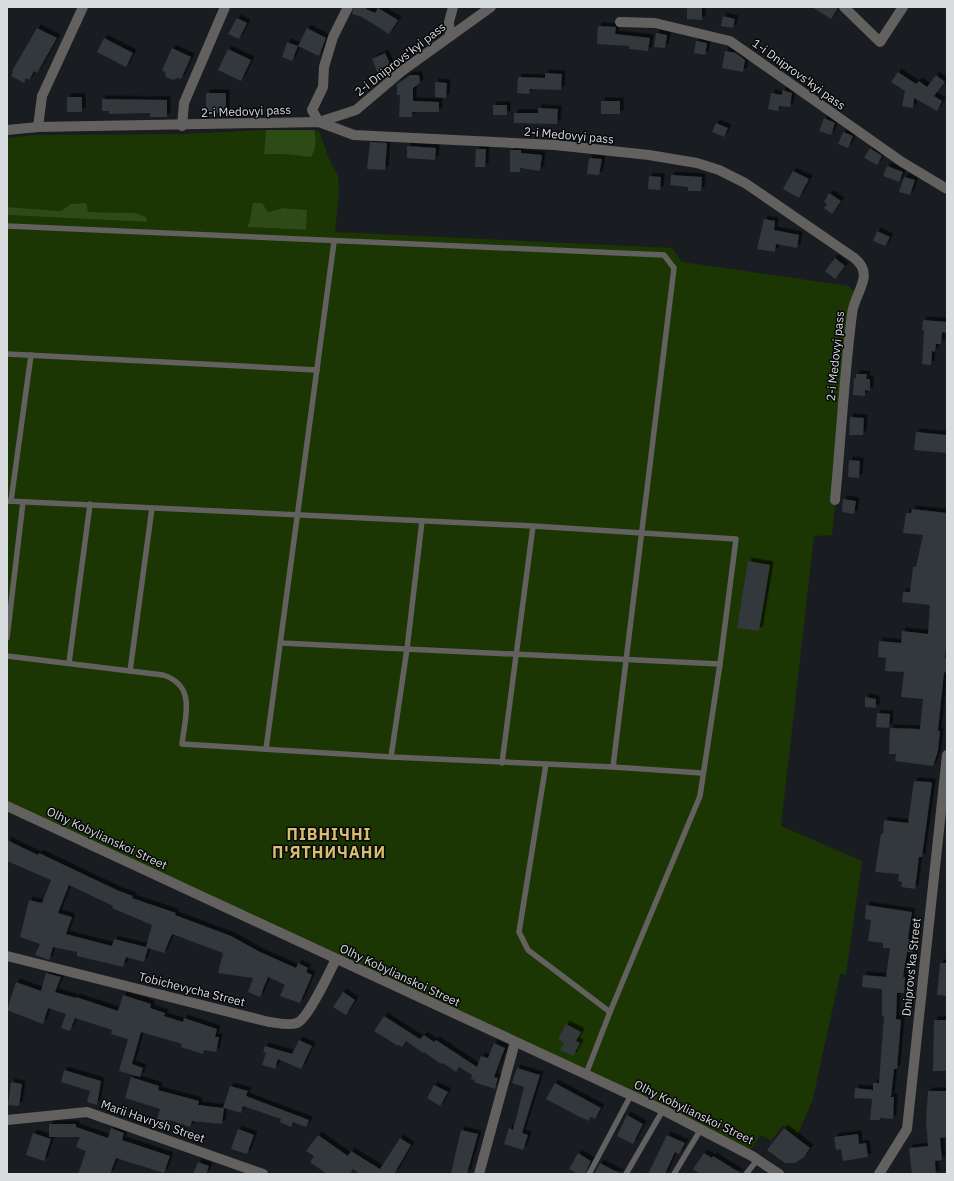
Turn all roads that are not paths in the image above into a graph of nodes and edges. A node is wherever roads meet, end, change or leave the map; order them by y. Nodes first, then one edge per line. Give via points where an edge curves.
1 (84, 7) edge
2 (225, 7) edge
3 (348, 7) edge
4 (453, 7) edge
5 (491, 7) edge
6 (844, 7) edge
7 (903, 7) edge
8 (620, 22) dead end
9 (450, 36) junction
10 (319, 122) junction
11 (182, 126) junction
12 (38, 127) junction
13 (7, 130) edge
14 (947, 188) edge
15 (7, 226) edge
16 (334, 242) junction
17 (7, 354) edge
18 (31, 355) junction
19 (317, 370) junction
20 (835, 500) dead end
21 (9, 501) edge
22 (23, 502) junction
23 (90, 504) junction
24 (152, 508) junction
25 (298, 514) junction
26 (422, 521) junction
27 (533, 526) junction
28 (643, 533) junction
29 (7, 638) edge
30 (281, 643) junction
31 (407, 649) junction
32 (516, 655) junction
33 (7, 656) edge
34 (628, 660) junction
35 (69, 663) junction
36 (720, 664) junction
37 (130, 671) junction
38 (266, 749) junction
39 (947, 755) edge
40 (391, 757) junction
41 (502, 763) junction
42 (546, 764) junction
43 (614, 767) junction
44 (702, 773) junction
45 (7, 806) edge
46 (7, 956) edge
47 (336, 959) junction
48 (610, 1012) junction
49 (515, 1042) junction
50 (586, 1074) junction
51 (631, 1095) junction
52 (663, 1110) junction
53 (7, 1120) edge
54 (701, 1129) junction
55 (758, 1159) junction
56 (263, 1174) edge
57 (479, 1174) edge
58 (589, 1174) edge
59 (626, 1174) edge
60 (674, 1174) edge
61 (746, 1174) edge
62 (779, 1174) edge
63 (879, 1174) edge

1 - 12 street via 42,96
2 - 11 street via 184,103
3 - 10 street via 334,37 324,67 323,86 312,110
4 - 9 street via 449,22
5 - 9 street, 2-i Dniprovs'kyi pass
6 - 7 street via 880,42
8 - 14 street, 1-i Dniprovs'kyi pass via 655,23 730,41 896,158
9 - 10 street, 2-i Dniprovs'kyi pass via 402,71 356,110
10 - 11 street, 2-i Medovyi pass
10 - 20 street, 2-i Medovyi pass via 354,134 556,146 649,155 697,163 745,183 853,257 862,266 864,279 852,313
11 - 12 street, 2-i Medovyi pass
12 - 13 street, 2-i Medovyi pass
15 - 16 lane
16 - 19 lane
16 - 28 lane via 664,255 674,268
17 - 18 lane
18 - 19 lane
18 - 21 lane
19 - 25 lane
21 - 22 lane
22 - 23 lane
22 - 29 lane
23 - 24 lane
23 - 35 lane
24 - 25 lane
24 - 37 lane
25 - 26 lane
25 - 30 lane
26 - 27 lane
26 - 31 lane
27 - 28 lane
27 - 32 lane
28 - 34 lane
28 - 36 lane via 736,539
30 - 31 lane
30 - 38 lane
31 - 32 lane
31 - 40 lane
32 - 34 lane
32 - 41 lane
33 - 35 lane
34 - 36 lane
34 - 43 lane
35 - 37 lane
36 - 44 lane
37 - 38 lane via 163,674 183,687 186,695 182,744
38 - 40 lane
39 - 63 street, Dniprovs'ka Street via 907,1129
40 - 41 lane
41 - 42 lane
42 - 43 lane
42 - 48 lane via 519,932 528,950
43 - 44 lane
44 - 48 lane via 700,796
45 - 47 street, Olhy Kobylianskoi Street
46 - 47 street, Tobichevycha Street via 285,1024 298,1023 307,1014
47 - 49 street, Olhy Kobylianskoi Street
48 - 50 lane
49 - 50 street, Olhy Kobylianskoi Street
49 - 57 street
50 - 51 street, Olhy Kobylianskoi Street
51 - 52 street, Olhy Kobylianskoi Street
51 - 58 lane
52 - 54 street, Olhy Kobylianskoi Street
52 - 59 lane
53 - 56 street, Marii Havrysh Street via 87,1112
54 - 55 street, Olhy Kobylianskoi Street
54 - 60 lane
55 - 61 lane
55 - 62 street, Olhy Kobylianskoi Street

